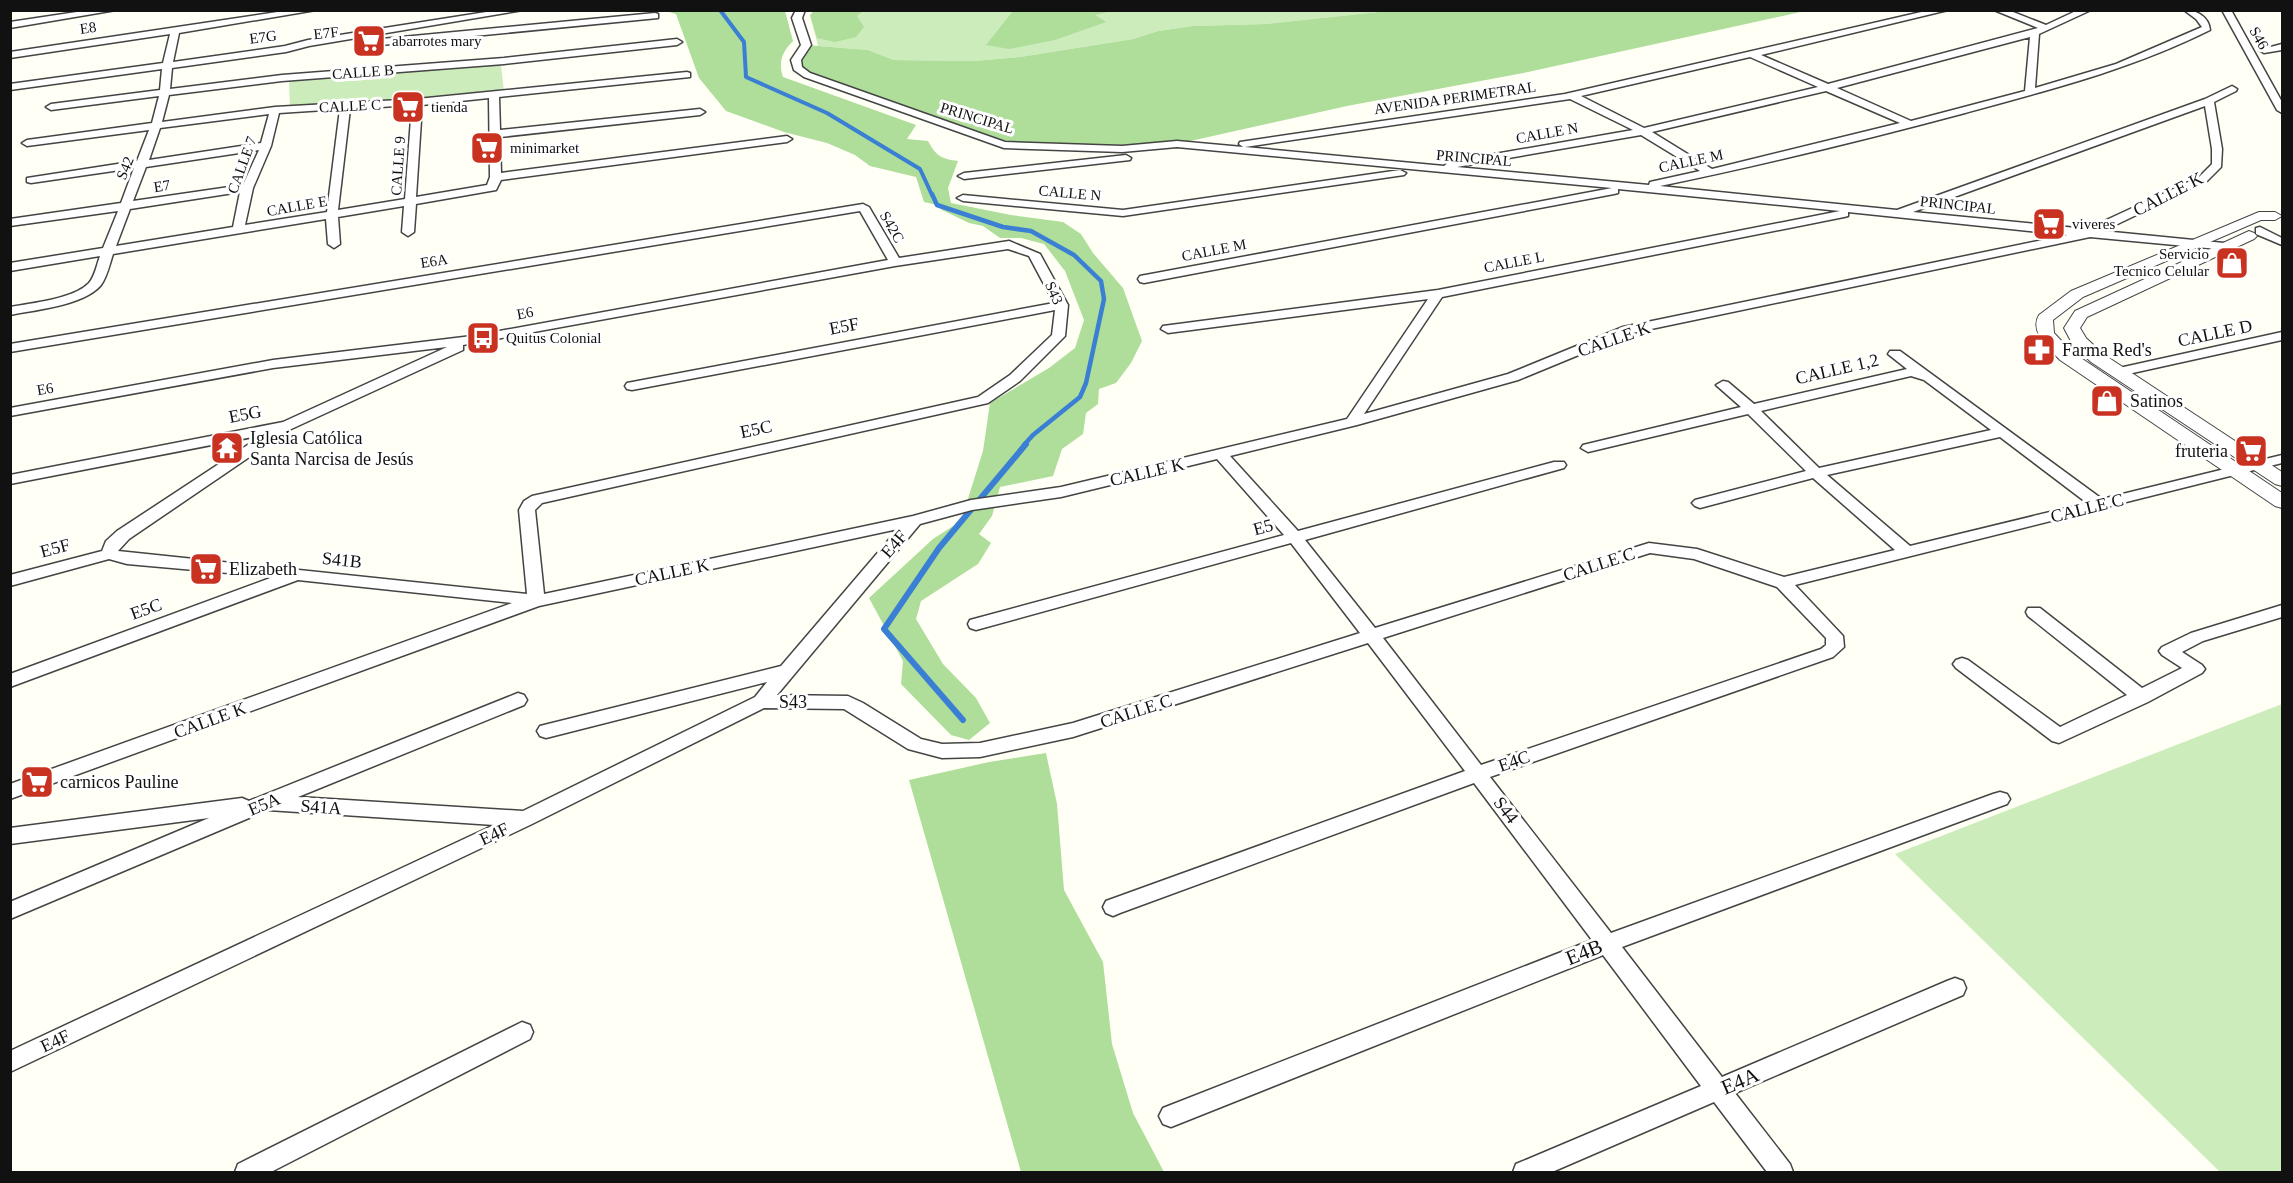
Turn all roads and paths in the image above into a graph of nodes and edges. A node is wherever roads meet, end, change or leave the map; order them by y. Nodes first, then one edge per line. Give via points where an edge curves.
1 (112, 10) edge
2 (312, 10) edge
3 (519, 10) edge
4 (801, 10) edge
5 (1944, 10) edge
6 (1998, 10) edge
7 (2087, 10) edge
8 (2188, 10) edge
9 (2226, 10) edge
10 (223, 13) dead end
11 (655, 16) dead end
12 (10, 25) edge
13 (2046, 28) junction
14 (176, 31) junction
15 (2035, 33) junction
16 (677, 42) dead end
17 (2283, 47) edge
18 (2264, 50) dead end
19 (286, 52) junction
20 (1751, 54) junction
21 (10, 55) edge
22 (166, 65) junction
23 (284, 66) dead end
24 (687, 75) dead end
25 (282, 78) junction
26 (10, 87) edge
27 (1830, 87) junction
28 (2232, 90) dead end
29 (165, 92) junction
30 (2030, 92) junction
31 (494, 94) junction
32 (1572, 96) junction
33 (2209, 101) junction
34 (417, 102) junction
35 (51, 107) dead end
36 (345, 107) junction
37 (275, 110) junction
38 (2283, 110) edge
39 (700, 112) dead end
40 (1910, 124) junction
41 (156, 126) junction
42 (1642, 131) junction
43 (496, 134) junction
44 (787, 139) dead end
45 (27, 143) dead end
46 (266, 146) junction
47 (1216, 148) junction
48 (143, 165) junction
49 (1428, 169) junction
50 (1711, 172) junction
51 (964, 176) dead end
52 (31, 180) dead end
53 (494, 183) junction
54 (248, 188) junction
55 (1636, 188) junction
56 (963, 198) dead end
57 (410, 201) junction
58 (125, 207) junction
59 (863, 207) joint
60 (1863, 210) junction
61 (1898, 213) junction
62 (2280, 214) edge
63 (332, 215) junction
64 (10, 223) edge
65 (238, 231) junction
66 (2260, 231) junction
67 (408, 232) dead end
68 (2087, 234) junction
69 (2283, 242) edge
70 (334, 244) dead end
71 (1009, 244) joint
72 (2195, 244) junction
73 (2224, 247) junction
74 (107, 251) junction
75 (895, 262) junction
76 (10, 267) edge
77 (1144, 279) dead end
78 (1438, 294) junction
79 (1062, 305) junction
80 (10, 311) edge
81 (1168, 329) dead end
82 (2283, 336) edge
83 (472, 340) junction
84 (10, 348) edge
85 (1895, 354) dead end
86 (1920, 372) junction
87 (2119, 372) junction
88 (1723, 385) dead end
89 (632, 386) dead end
90 (983, 400) joint
91 (1751, 409) junction
92 (10, 412) edge
93 (1353, 422) junction
94 (287, 426) junction
95 (2002, 432) junction
96 (1588, 448) dead end
97 (1221, 455) junction
98 (2283, 459) edge
99 (1559, 465) dead end
100 (2260, 465) junction
101 (2236, 471) junction
102 (1816, 473) junction
103 (10, 480) edge
104 (2283, 480) edge
105 (2283, 502) edge
106 (1700, 503) dead end
107 (2100, 505) junction
108 (914, 521) junction
109 (1295, 538) junction
110 (1907, 552) junction
111 (109, 554) junction
112 (296, 574) junction
113 (10, 580) edge
114 (1783, 583) junction
115 (536, 601) junction
116 (2283, 610) edge
117 (2034, 612) dead end
118 (975, 624) dead end
119 (1372, 636) junction
120 (1962, 664) dead end
121 (784, 672) junction
122 (10, 681) edge
123 (2142, 697) junction
124 (518, 700) dead end
125 (761, 702) junction
126 (546, 731) dead end
127 (922, 747) joint
128 (1478, 774) junction
129 (10, 792) edge
130 (2000, 799) dead end
131 (264, 803) junction
132 (525, 819) junction
133 (10, 836) edge
134 (1113, 907) dead end
135 (10, 911) edge
136 (1608, 943) junction
137 (1955, 988) dead end
138 (522, 1032) dead end
139 (10, 1062) edge
140 (1719, 1089) junction
141 (1171, 1116) dead end
142 (247, 1173) edge
143 (1525, 1173) edge
144 (1781, 1173) edge

1 - 12 street
2 - 14 street, E8
3 - 19 street, E7G via 308,43
4 - 47 street, PRINCIPAL via 797,18 807,45 796,60 797,68 807,75 1004,145 1122,149 1178,144
5 - 20 street, AVENIDA PERIMETRAL
6 - 13 street
7 - 13 street, CALLE N
8 - 30 street, CALLE M via 2207,28 2078,79
9 - 38 street, S46
10 - 14 street
11 - 19 street, E7F
13 - 15 street, CALLE N
14 - 21 street, E8
14 - 22 street, S42
15 - 27 street, CALLE N
15 - 30 street
16 - 25 street, CALLE B via 504,61
17 - 18 street
19 - 22 street, E7G
20 - 27 street
20 - 32 street, AVENIDA PERIMETRAL
22 - 26 street, E7G
22 - 29 street, S42
23 - 25 street
24 - 31 street, CALLE C
25 - 29 street, CALLE B
27 - 40 street
27 - 42 street, CALLE N
28 - 33 street
29 - 35 street, CALLE B
29 - 41 street, S42
30 - 40 street, CALLE M
31 - 34 street, CALLE C
31 - 43 street
32 - 42 street
32 - 47 street, AVENIDA PERIMETRAL
33 - 61 street
33 - 68 street, CALLE K via 2217,165 2203,179
34 - 36 street, CALLE C
34 - 57 street, CALLE 9
36 - 37 street, CALLE C
36 - 63 street
37 - 41 street, CALLE C
37 - 46 street, CALLE 7
39 - 43 street
40 - 50 street, CALLE M
41 - 45 street, CALLE C
41 - 48 street, S42
42 - 49 street, CALLE N
42 - 50 street
43 - 53 street
44 - 53 street, CALLE E
46 - 48 street
46 - 54 street, CALLE 7
47 - 49 street, PRINCIPAL
47 - 51 street, AVENIDA PERIMETRAL
48 - 52 street
48 - 58 street, S42
49 - 55 street, PRINCIPAL
49 - 56 street, CALLE N via 1122,213
50 - 55 street, CALLE M
53 - 57 street, CALLE E
54 - 58 street, E7
54 - 65 street, CALLE 7
55 - 60 street, PRINCIPAL
55 - 77 street, CALLE M
57 - 63 street, CALLE E
57 - 67 street, CALLE 9
58 - 64 street, E7
58 - 74 street, S42
59 - 75 street, S42C
59 - 84 street, E6A
60 - 61 street, PRINCIPAL
60 - 78 street, CALLE L
61 - 68 street, PRINCIPAL
62 - 66 street via 2275,223
62 - 72 street via 2259,216
63 - 65 street, CALLE E
63 - 70 street
65 - 74 street, CALLE E
66 - 69 street
66 - 73 street
68 - 72 street, PRINCIPAL
68 - 93 street, CALLE K via 1628,330 1513,377
71 - 75 street, E6
71 - 79 street, S43 via 1034,254
72 - 73 street, PRINCIPAL
72 - 101 street via 2077,294 2045,318 2046,334 2066,356
73 - 87 street via 2081,314 2072,328 2079,341
74 - 76 street, CALLE E
74 - 80 street, S42 via 92,288
75 - 83 street, E6
78 - 81 street, CALLE L
78 - 93 street
79 - 89 street, E5F
79 - 90 street, S43 via 1058,336 1015,378
82 - 87 street, CALLE D
83 - 92 street, E6 via 273,364
83 - 94 street, E5G
85 - 86 street
86 - 91 street, CALLE 1,2
86 - 95 street
87 - 100 street
88 - 91 street
90 - 115 street, E5C via 537,499 527,510
91 - 96 street, CALLE 1,2
91 - 102 street
93 - 97 street, CALLE K
94 - 103 street, E5G
94 - 111 street via 123,535
95 - 102 street
95 - 107 street
97 - 108 street, CALLE K via 1061,492 971,505
97 - 109 street, S44
98 - 100 street, CALLE C
99 - 109 street, E5
100 - 101 street, CALLE C
100 - 104 street
101 - 105 street
101 - 107 street, CALLE C
102 - 106 street
102 - 110 street
107 - 110 street, CALLE C
108 - 115 street, CALLE K
108 - 121 street, E4F
109 - 118 street, E5
109 - 119 street, S44
110 - 114 street, CALLE C
111 - 112 street, S41B via 127,559
111 - 113 street, E5F
112 - 115 street, S41B
112 - 122 street, E5C
114 - 119 street, CALLE C via 1697,554 1649,548
114 - 128 street, E4C via 1834,636 1836,647
115 - 129 street, CALLE K
116 - 123 street via 2197,637 2168,651 2196,669
117 - 123 street
119 - 127 street, CALLE C via 1073,730 997,748 958,752
119 - 128 street, S44
120 - 123 street via 2059,736
121 - 125 street, E4F
121 - 126 street
124 - 131 street, E5A
125 - 127 street, S43 via 847,703
125 - 132 street, E4F
128 - 134 street, E4C
128 - 136 street, S44
130 - 136 street, E4B
131 - 132 street, S41A
131 - 133 street, S41A
131 - 135 street, E5A
132 - 139 street, E4F
136 - 140 street, S44
136 - 141 street, E4B
137 - 140 street, E4A
138 - 142 street
140 - 143 street, E4A
140 - 144 street, S44

